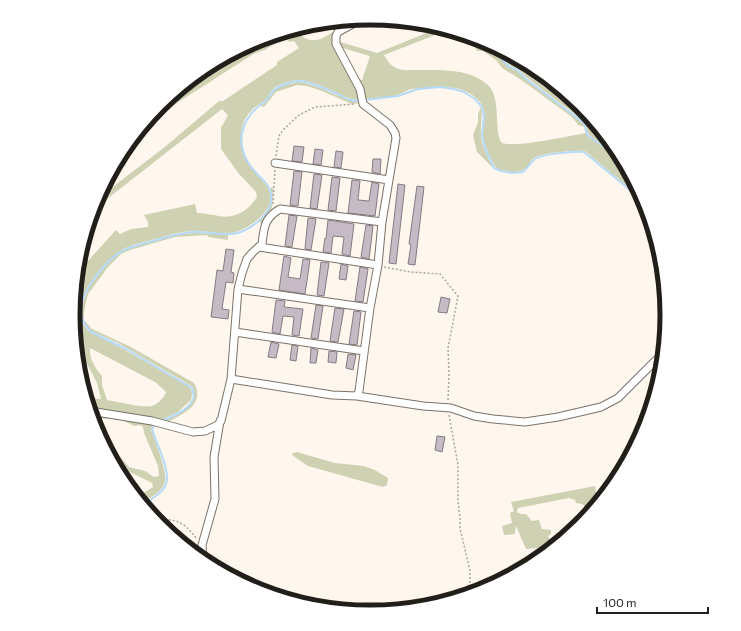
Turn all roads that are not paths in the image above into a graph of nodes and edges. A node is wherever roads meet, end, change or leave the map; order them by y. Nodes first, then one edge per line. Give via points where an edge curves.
1 (349, 26) edge
2 (275, 163) road end
3 (388, 180) junction
4 (382, 222) junction
5 (259, 247) junction
6 (378, 265) junction
7 (238, 289) junction
8 (370, 308) junction
9 (235, 332) junction
10 (364, 352) junction
11 (658, 357) edge
12 (231, 379) junction
13 (357, 396) junction
14 (96, 412) edge
15 (220, 421) junction
16 (202, 552) edge

1 - 3 street via 338,32 336,44 360,89 363,104 390,125 395,133 396,145
2 - 3 street
3 - 4 street
4 - 5 street via 280,209 265,223 262,244
4 - 6 street
5 - 6 street
5 - 7 street via 244,265
6 - 8 street
7 - 8 street
7 - 9 street
8 - 10 street
9 - 10 street
9 - 12 street
10 - 13 street via 360,391
11 - 13 street via 618,398 601,407 536,421 493,419 451,408
12 - 13 street via 325,394
12 - 15 street
14 - 15 street via 152,421 193,432 210,430
15 - 16 street via 214,457 215,499 202,545

